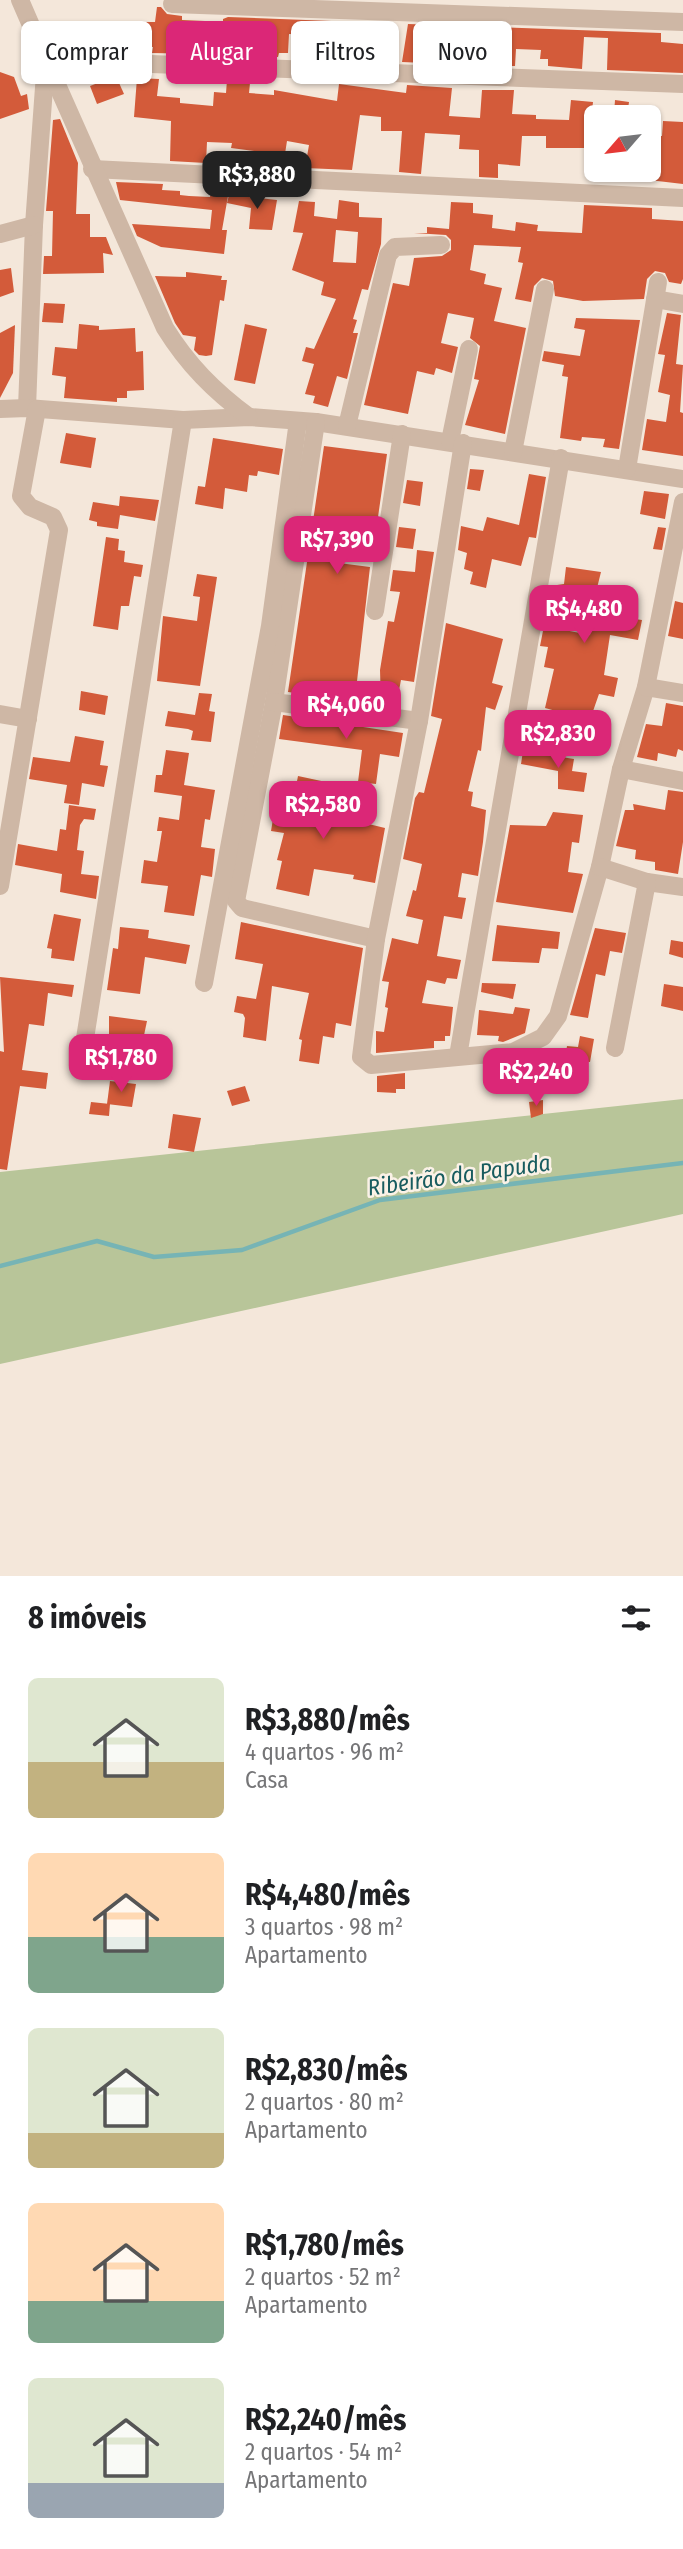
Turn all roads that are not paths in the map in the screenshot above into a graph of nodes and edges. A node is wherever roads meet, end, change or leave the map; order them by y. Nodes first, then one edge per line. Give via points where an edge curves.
1 (20, 0) edge
2 (172, 4) dead end
3 (29, 21) edge
4 (683, 22) edge
5 (152, 64) edge
6 (44, 84) edge
7 (56, 84) edge
8 (683, 85) edge
9 (92, 169) junction
10 (683, 198) edge
11 (34, 225) junction
12 (0, 234) edge
13 (441, 245) dead end
14 (545, 289) dead end
15 (683, 304) edge
16 (469, 349) dead end
17 (0, 409) edge
18 (32, 409) junction
19 (249, 417) junction
20 (183, 420) junction
21 (298, 421) junction
22 (316, 422) junction
23 (348, 426) junction
24 (402, 434) junction
25 (456, 442) junction
26 (513, 452) junction
27 (561, 458) junction
28 (627, 469) junction
29 (683, 479) edge
30 (683, 502) edge
31 (675, 587) edge
32 (374, 611) dead end
33 (646, 687) junction
34 (683, 693) edge
35 (274, 702) junction
36 (0, 714) edge
37 (28, 719) junction
38 (419, 721) junction
39 (621, 769) junction
40 (683, 781) edge
41 (600, 867) junction
42 (648, 882) junction
43 (0, 886) edge
44 (683, 887) edge
45 (376, 939) junction
46 (204, 983) dead end
47 (615, 1048) dead end
48 (458, 1056) junction
49 (80, 1070) dead end

1 - 3 street
2 - 4 street
5 - 8 street
6 - 11 street
7 - 9 street
9 - 10 street
9 - 19 street via 165,328 186,362
11 - 12 street
11 - 18 street
13 - 23 street via 395,247 388,255
14 - 26 street
15 - 28 street via 657,291
16 - 25 street
17 - 18 street
18 - 20 street
18 - 37 street via 21,496 30,507 53,517 59,530
19 - 20 street
19 - 21 street
20 - 49 street
21 - 22 street
21 - 46 street via 270,626
22 - 23 street
22 - 35 street
23 - 24 street
24 - 25 street
24 - 32 street
25 - 26 street
25 - 38 street
26 - 27 street
27 - 28 street
27 - 48 street
28 - 29 street
30 - 31 street
31 - 33 street
33 - 34 street
33 - 39 street
35 - 38 street
35 - 45 street via 236,901 242,908
36 - 37 street
37 - 43 street
38 - 45 street
39 - 40 street
39 - 41 street
41 - 42 street
41 - 48 street via 558,1016 543,1037 513,1052
42 - 44 street
42 - 47 street
45 - 48 street via 364,1062 384,1065

